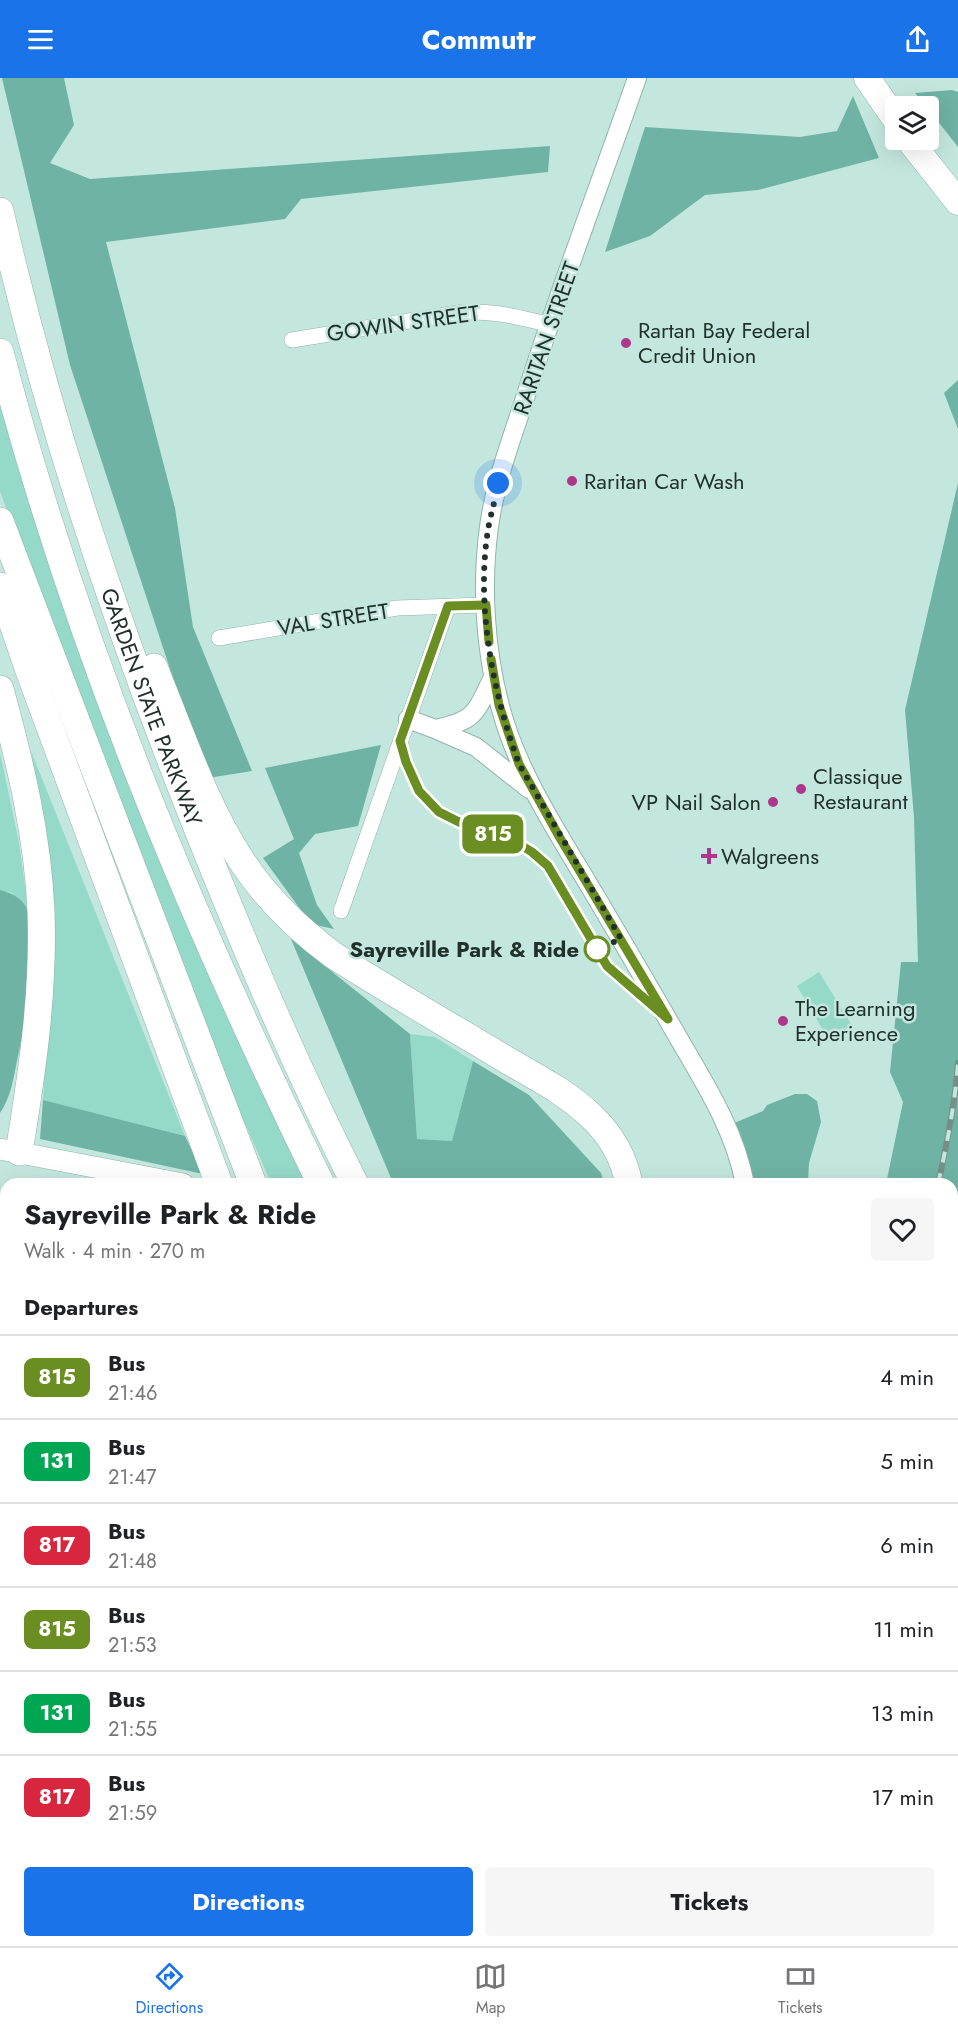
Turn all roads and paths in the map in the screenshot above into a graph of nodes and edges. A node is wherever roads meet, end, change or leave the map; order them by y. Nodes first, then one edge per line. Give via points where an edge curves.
1 (637, 78) edge
2 (867, 78) edge
3 (887, 78) edge
4 (892, 96) edge
5 (885, 99) edge
6 (917, 150) edge
7 (937, 150) edge
8 (958, 176) edge
9 (958, 202) edge
10 (0, 211) edge
11 (548, 324) junction
12 (292, 340) dead end
13 (0, 352) edge
14 (62, 442) junction
15 (0, 521) edge
16 (0, 586) edge
17 (0, 603) edge
18 (486, 605) junction
19 (448, 606) junction
20 (219, 638) dead end
21 (28, 668) junction
22 (493, 677) junction
23 (0, 689) edge
24 (408, 719) junction
25 (435, 729) junction
26 (535, 794) junction
27 (341, 911) dead end
28 (10, 1151) edge
29 (152, 1178) edge
30 (217, 1178) edge
31 (252, 1178) edge
32 (318, 1178) edge
33 (352, 1178) edge
34 (628, 1178) edge
35 (743, 1178) edge

1 - 11 street, RARITAN STREET
2 - 5 highway
3 - 4 highway
6 - 9 highway
7 - 8 highway
10 - 14 highway, GARDEN STATE PARKWAY via 26,321
11 - 12 street, GOWIN STREET via 506,313 464,312
11 - 18 street, RARITAN STREET via 502,469 489,524 484,577
13 - 32 highway, GARDEN STATE PARKWAY via 58,551 136,768 216,960
14 - 33 highway, GARDEN STATE PARKWAY via 142,686 216,879 270,1006
14 - 34 highway via 112,547 197,774 234,849 255,879 291,921 333,955 590,1114 616,1148
15 - 31 highway
16 - 21 highway
17 - 21 highway
18 - 19 street
18 - 22 street, RARITAN STREET
19 - 20 street, VAL STREET via 397,608
19 - 24 street
21 - 30 highway
22 - 25 street via 471,716 458,724
22 - 26 street, RARITAN STREET via 511,743
23 - 28 highway via 29,804 40,911 33,1062
24 - 25 street
24 - 27 street
25 - 26 street via 483,752
26 - 35 street, RARITAN STREET via 712,1095 735,1146
28 - 29 main road

